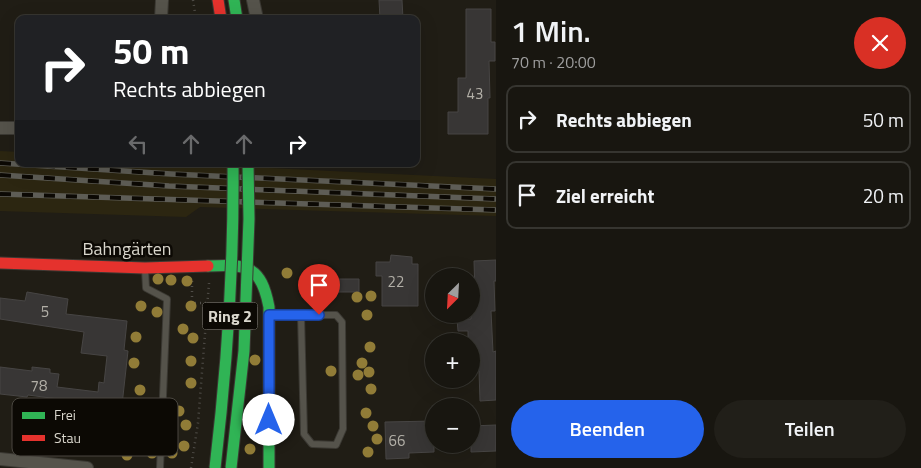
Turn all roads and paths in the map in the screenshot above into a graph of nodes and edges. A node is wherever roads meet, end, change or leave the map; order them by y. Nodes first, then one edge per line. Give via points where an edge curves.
1 (162, 0) edge
2 (193, 0) edge
3 (218, 0) edge
4 (234, 0) edge
5 (253, 0) edge
6 (161, 15) edge
7 (195, 15) edge
8 (220, 15) edge
9 (236, 15) edge
10 (256, 15) edge
11 (0, 128) edge
12 (15, 128) edge
13 (233, 167) edge
14 (248, 167) edge
15 (0, 263) edge
16 (145, 268) junction
17 (209, 283) dead end
18 (192, 284) dead end
19 (208, 303) junction
20 (269, 315) junction
21 (301, 315) junction
22 (163, 398) edge
23 (0, 459) edge
24 (87, 468) edge
25 (191, 468) edge
26 (215, 468) edge
27 (231, 468) edge
28 (269, 468) edge

1 - 6 street
2 - 7 path
3 - 8 main road
4 - 9 main road
5 - 10 street
11 - 12 street
13 - 26 main road, Ring 2, bridge via 228,350
14 - 27 main road, Ring 2, bridge via 244,351
15 - 16 main road, Bahngärten
16 - 20 main road, Bahngärten via 241,266 261,277 266,288
16 - 22 lane via 146,288 167,300
17 - 19 path
18 - 19 path via 192,303
19 - 25 path
20 - 21 lane
20 - 28 main road
21 - 21 lane via 336,315 342,322 343,429 336,444 312,444 304,434
23 - 24 street

